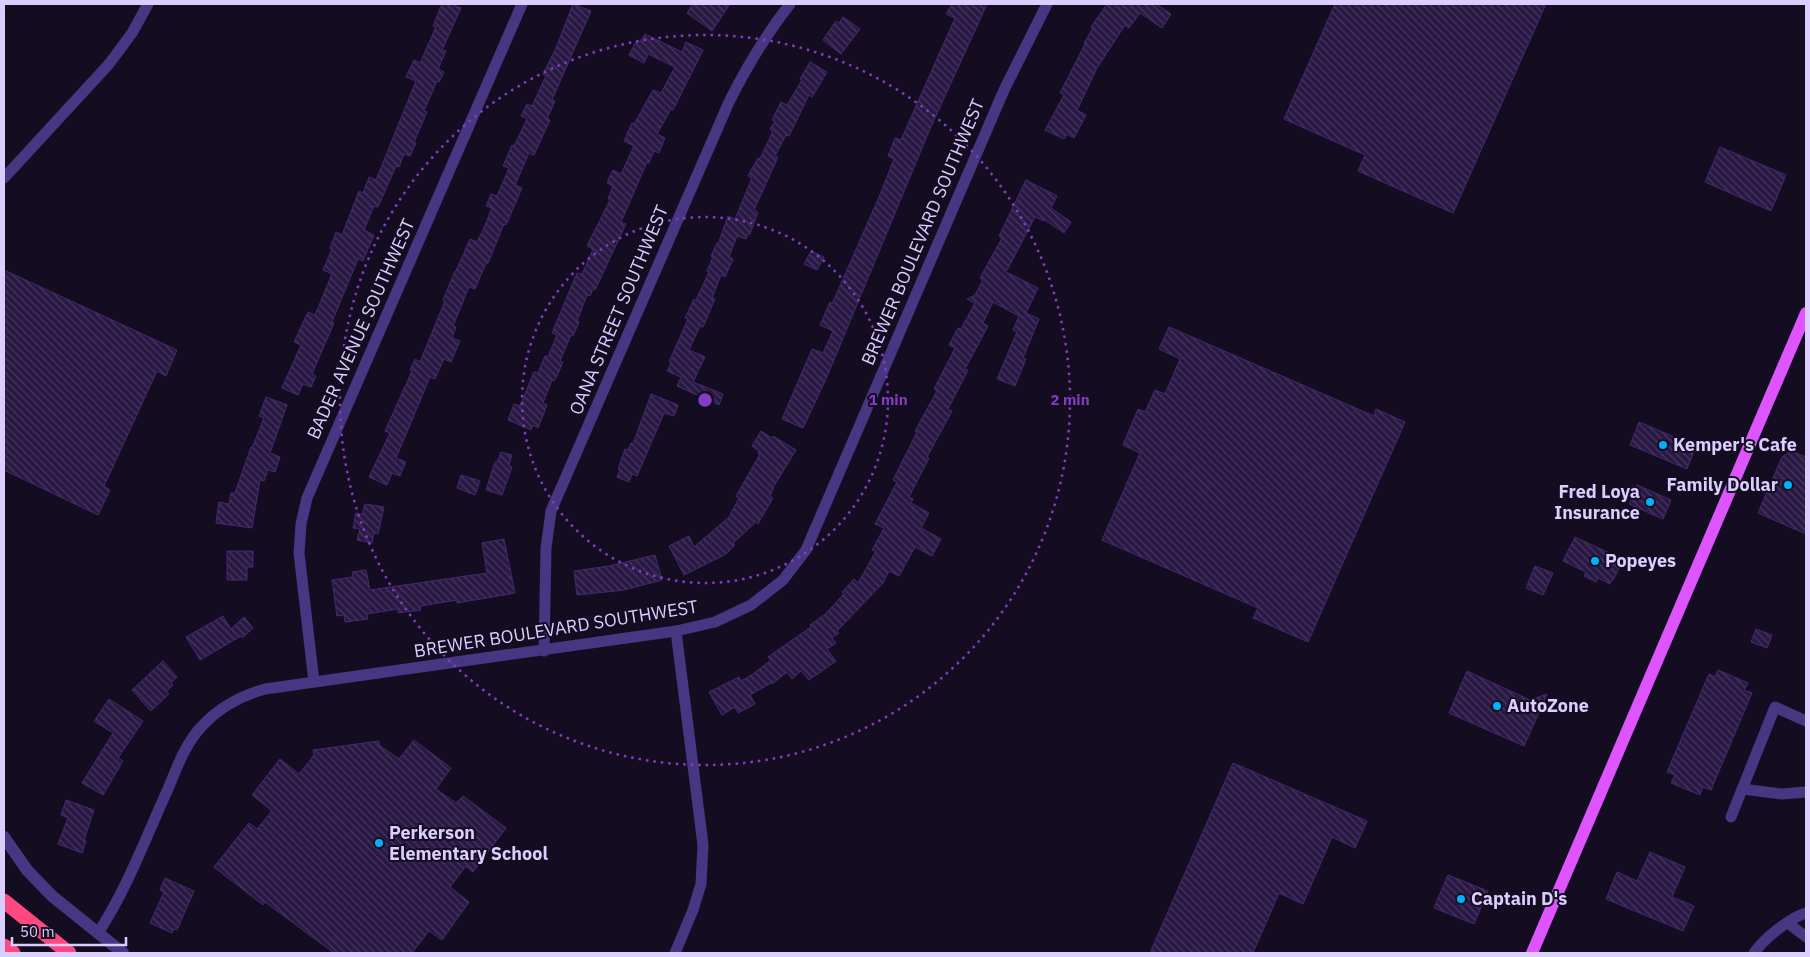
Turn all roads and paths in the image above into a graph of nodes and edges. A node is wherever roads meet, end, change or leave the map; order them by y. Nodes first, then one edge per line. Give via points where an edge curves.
1 (148, 4) edge
2 (522, 4) edge
3 (790, 4) edge
4 (1046, 4) edge
5 (4, 178) edge
6 (1806, 313) edge
7 (676, 631) junction
8 (544, 650) junction
9 (314, 682) junction
10 (1806, 721) edge
11 (1742, 789) junction
12 (1806, 792) edge
13 (1731, 817) dead end
14 (4, 837) edge
15 (4, 901) edge
16 (1806, 914) edge
17 (1788, 923) junction
18 (98, 933) junction
19 (1806, 937) edge
20 (4, 946) edge
21 (13, 953) edge
22 (69, 953) edge
23 (123, 953) edge
24 (675, 953) edge
25 (1532, 953) edge
26 (1754, 953) edge

1 - 5 street via 109,64
2 - 9 street, BADER AVENUE SOUTHWEST via 307,498 299,553
3 - 8 street, OANA STREET SOUTHWEST via 747,65 729,102 552,512 546,548
4 - 7 street, BREWER BOULEVARD SOUTHWEST via 1000,99 806,550 783,580 752,605 715,622
6 - 25 main road
7 - 8 street, BREWER BOULEVARD SOUTHWEST
7 - 24 street via 703,845 701,884
8 - 9 street, BREWER BOULEVARD SOUTHWEST
9 - 18 street, BREWER BOULEVARD SOUTHWEST via 245,695 221,708 201,726 185,751 114,908
10 - 11 street via 1775,707
11 - 12 street via 1782,794
11 - 13 street
14 - 18 street via 27,870 52,896
15 - 22 highway
16 - 17 street
17 - 19 street
17 - 26 street via 1769,936
18 - 23 street
20 - 21 highway

